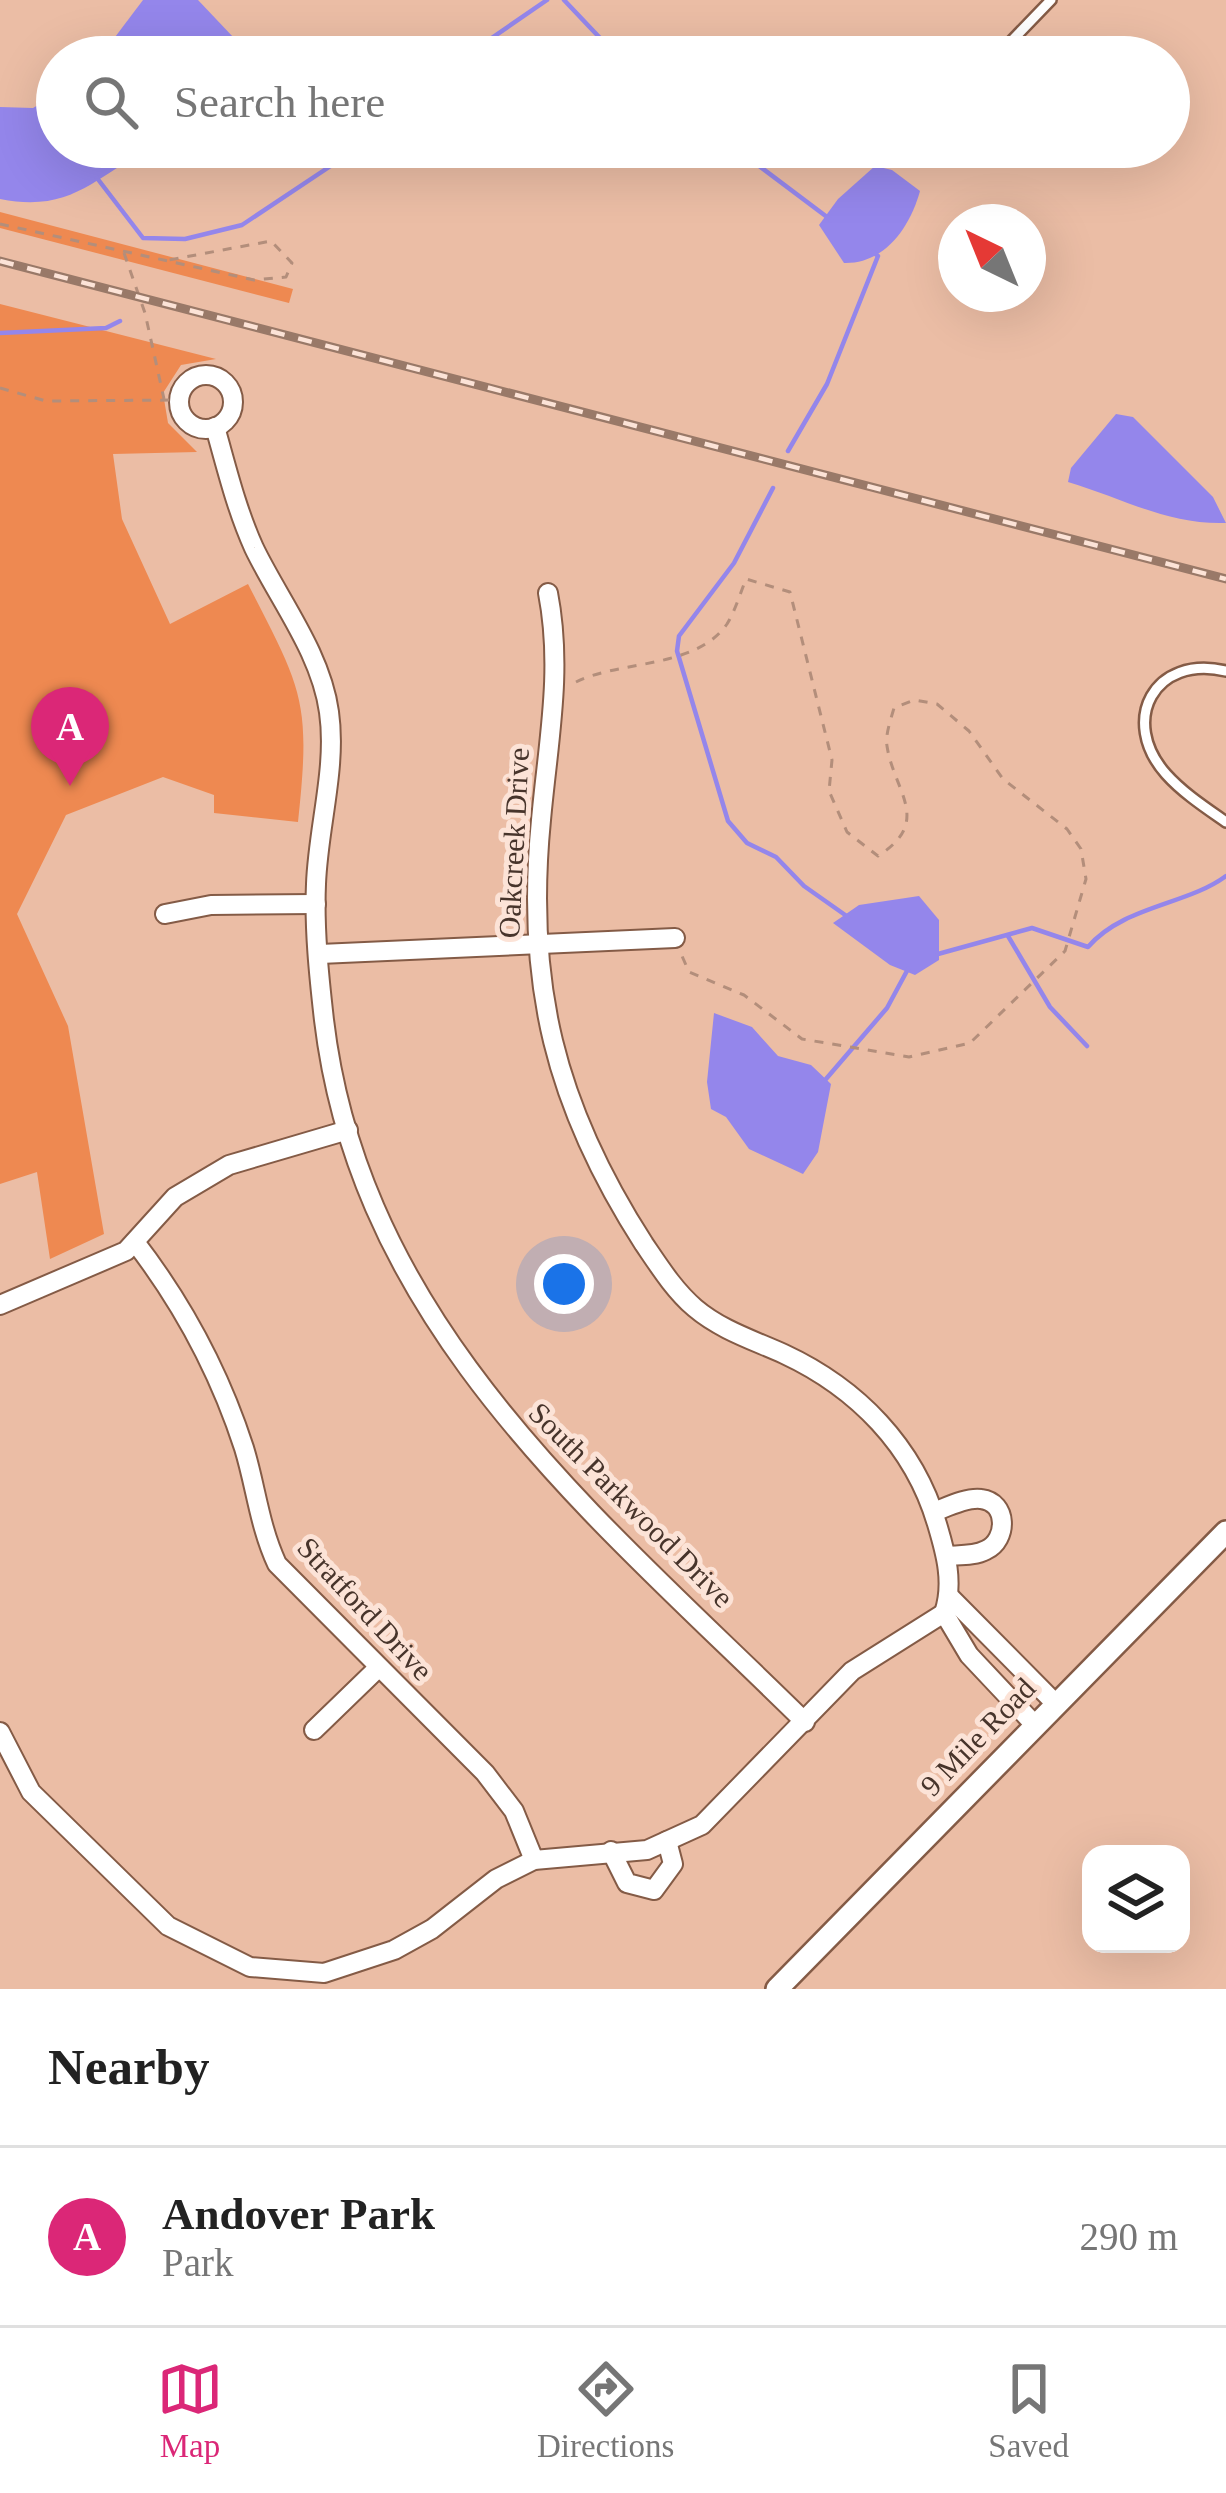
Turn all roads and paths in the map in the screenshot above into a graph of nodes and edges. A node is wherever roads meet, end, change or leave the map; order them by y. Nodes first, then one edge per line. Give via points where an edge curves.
1 (1051, 0) edge
2 (1016, 36) edge
3 (0, 224) edge
4 (123, 251) junction
5 (169, 260) junction
6 (0, 388) edge
7 (171, 400) junction
8 (215, 427) junction
9 (548, 593) dead end
10 (1226, 671) edge
11 (576, 682) dead end
12 (1226, 823) edge
13 (316, 904) junction
14 (165, 914) dead end
15 (675, 938) joint
16 (536, 940) junction
17 (320, 954) junction
18 (348, 1130) junction
19 (135, 1242) junction
20 (0, 1305) edge
21 (934, 1512) junction
22 (1226, 1532) edge
23 (947, 1556) junction
24 (947, 1605) junction
25 (376, 1669) junction
26 (1054, 1702) junction
27 (806, 1722) junction
28 (1033, 1723) junction
29 (314, 1730) dead end
30 (0, 1732) edge
31 (667, 1841) junction
32 (611, 1851) junction
33 (534, 1860) junction
34 (261, 1979) edge
35 (777, 1989) edge

1 - 2 lane
3 - 4 path
4 - 5 path
4 - 7 path
5 - 5 path via 254,280 286,277 292,263 271,242
6 - 7 path via 46,401
7 - 8 street via 189,423
7 - 8 street, South Parkwood Drive via 193,378 219,378 232,408
8 - 13 street, South Parkwood Drive via 229,488 314,662 329,714
9 - 16 street, Oakcreek Drive via 559,661
10 - 12 lane via 1174,670 1156,682 1146,707 1150,744 1164,772
11 - 15 path via 686,653 725,628 746,580 790,592 832,760 829,791 847,832 878,856 898,843 908,818 886,744 894,708 914,700 937,704 969,731 1003,779 1081,849 1086,880 1066,951 970,1043 909,1057 802,1039 744,994 689,972
13 - 14 street
13 - 17 street, South Parkwood Drive
15 - 16 street
16 - 17 street
16 - 21 street, Oakcreek Drive via 553,1048 575,1120 650,1253 709,1318 848,1392 898,1443
17 - 18 street, South Parkwood Drive via 324,1019
18 - 19 street via 229,1165 175,1197
18 - 27 street, South Parkwood Drive via 411,1283 504,1420
19 - 20 street via 99,1267
19 - 25 street, Stratford Drive via 170,1288 224,1395 277,1564
21 - 23 street, Oakcreek Drive
21 - 23 street via 980,1498 995,1504 1003,1520 984,1552
22 - 26 street, 9 Mile Road
23 - 24 street, Oakcreek Drive
24 - 26 street
24 - 27 street via 852,1671
24 - 28 street, Oakcreek Drive via 969,1654
25 - 29 street
25 - 33 street, Stratford Drive via 485,1773 514,1810
26 - 28 street, 9 Mile Road
27 - 31 street via 702,1825
28 - 35 street, 9 Mile Road
30 - 34 street via 31,1792 168,1926
31 - 32 street
31 - 32 street via 674,1864 655,1890 627,1883
32 - 33 street
33 - 34 street via 381,1956

